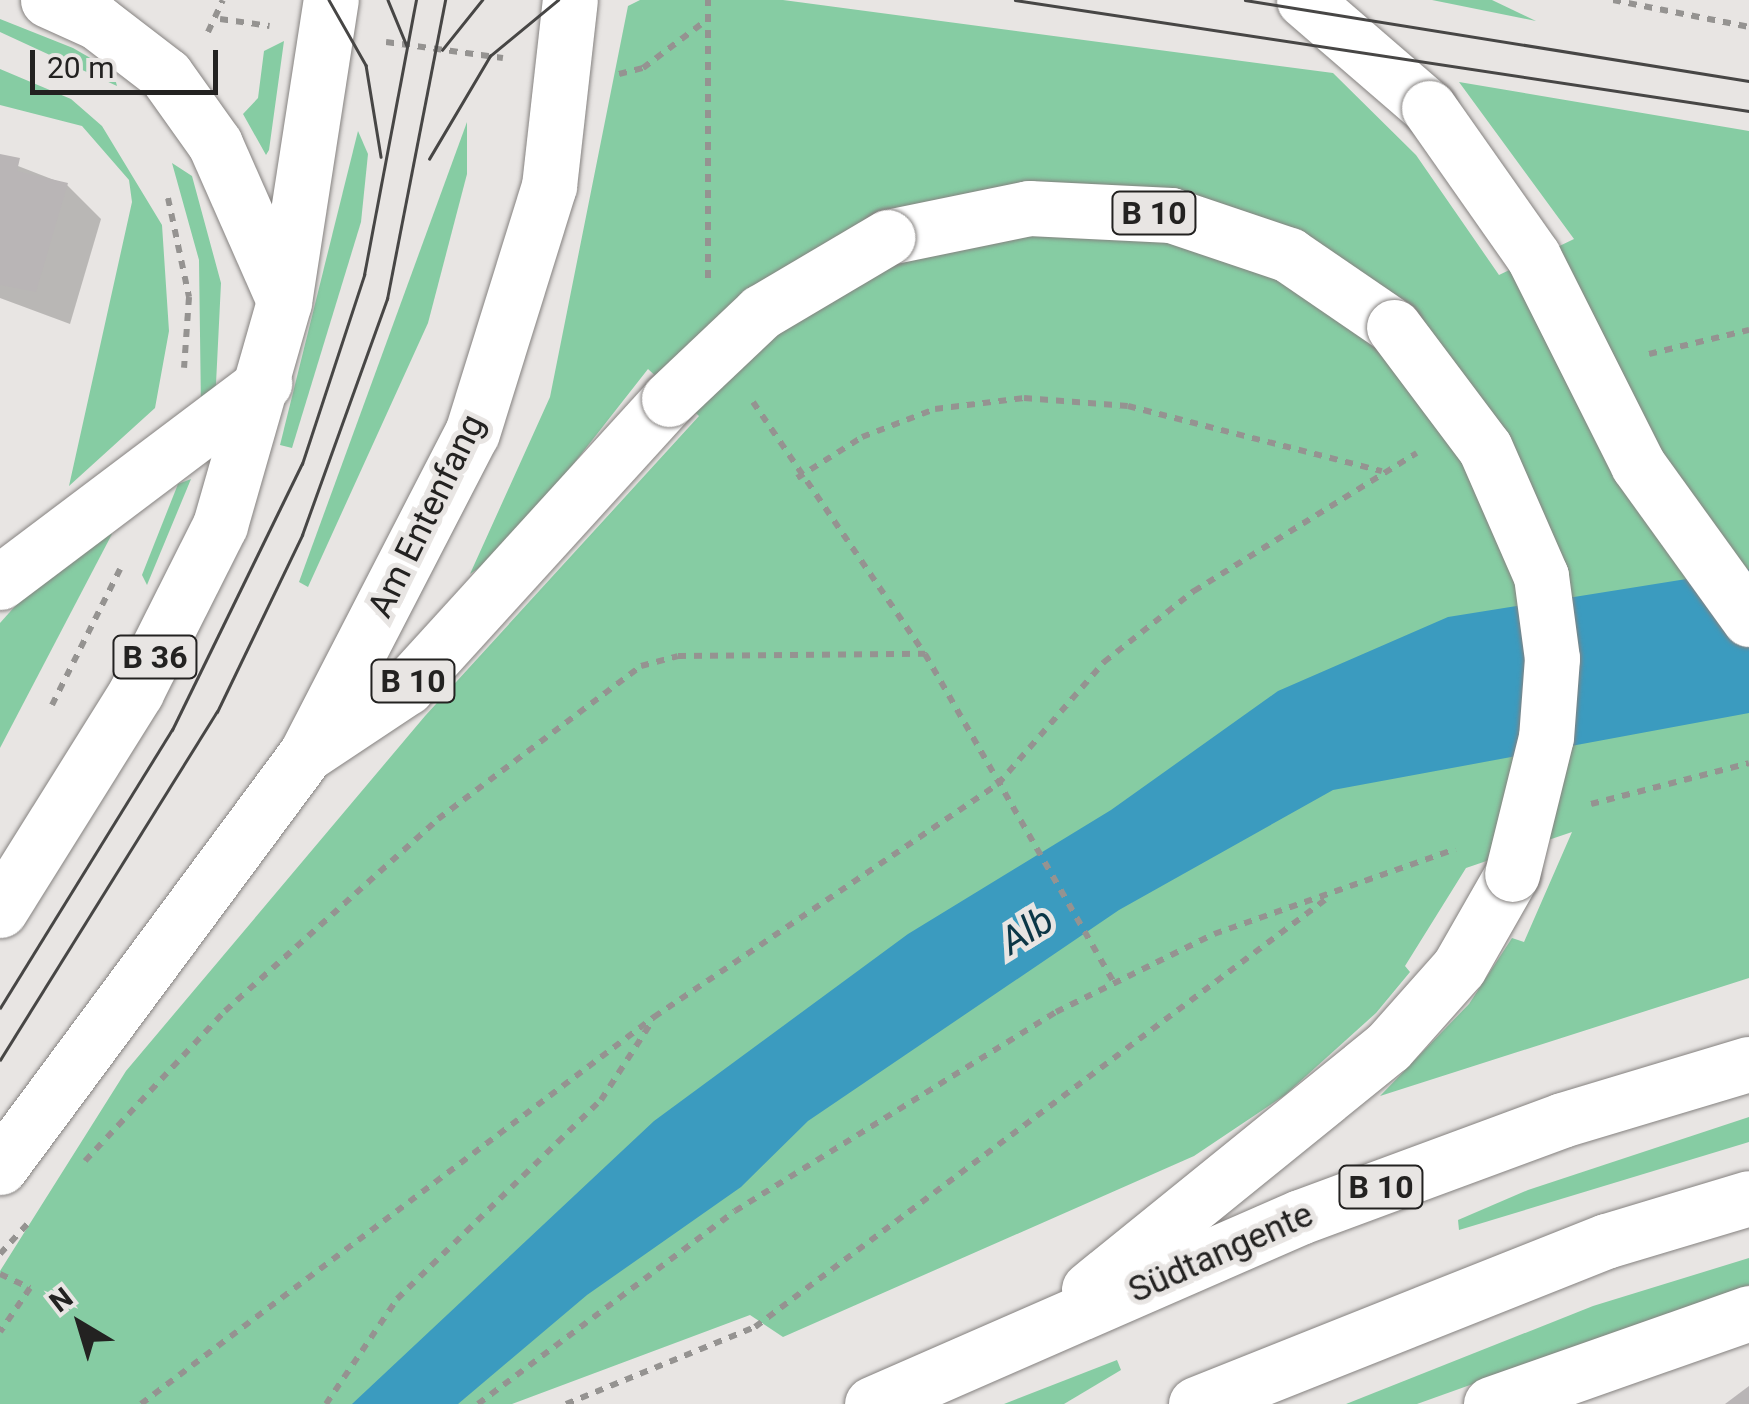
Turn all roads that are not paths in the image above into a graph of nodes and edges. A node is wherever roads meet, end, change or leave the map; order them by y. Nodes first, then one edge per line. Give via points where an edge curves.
1 (48, 0) edge
2 (570, 0) edge
3 (1304, 0) edge
4 (329, 17) edge
5 (284, 302) junction
6 (264, 382) junction
7 (0, 582) edge
8 (1749, 619) edge
9 (306, 754) junction
10 (0, 910) edge
11 (1749, 1064) edge
12 (0, 1167) edge
13 (1749, 1198) edge
14 (1749, 1312) edge
15 (1024, 1340) junction
16 (872, 1404) edge
17 (1196, 1404) edge
18 (1491, 1404) edge

1 - 5 main road via 97,22 166,75 215,144
2 - 9 main road, Am Entenfang via 568,69 549,186 472,433
3 - 8 main road, bridge via 1428,108 1534,256 1638,465
4 - 5 main road, B 36
5 - 6 main road, B 36
6 - 7 main road
6 - 10 main road, B 36 via 190,593
9 - 12 main road, Am Entenfang
9 - 15 main road, B 10, bridge via 407,687 669,399 761,312 888,237 1029,208 1171,215 1289,255 1394,327 1485,448 1540,576 1552,658 1546,737 1494,858 1459,967 1388,1047
11 - 15 main road, Südtangente / B 10 via 1562,1120 1300,1217
13 - 17 main road via 1606,1241
14 - 18 main road
15 - 16 main road, Südtangente / B 10

